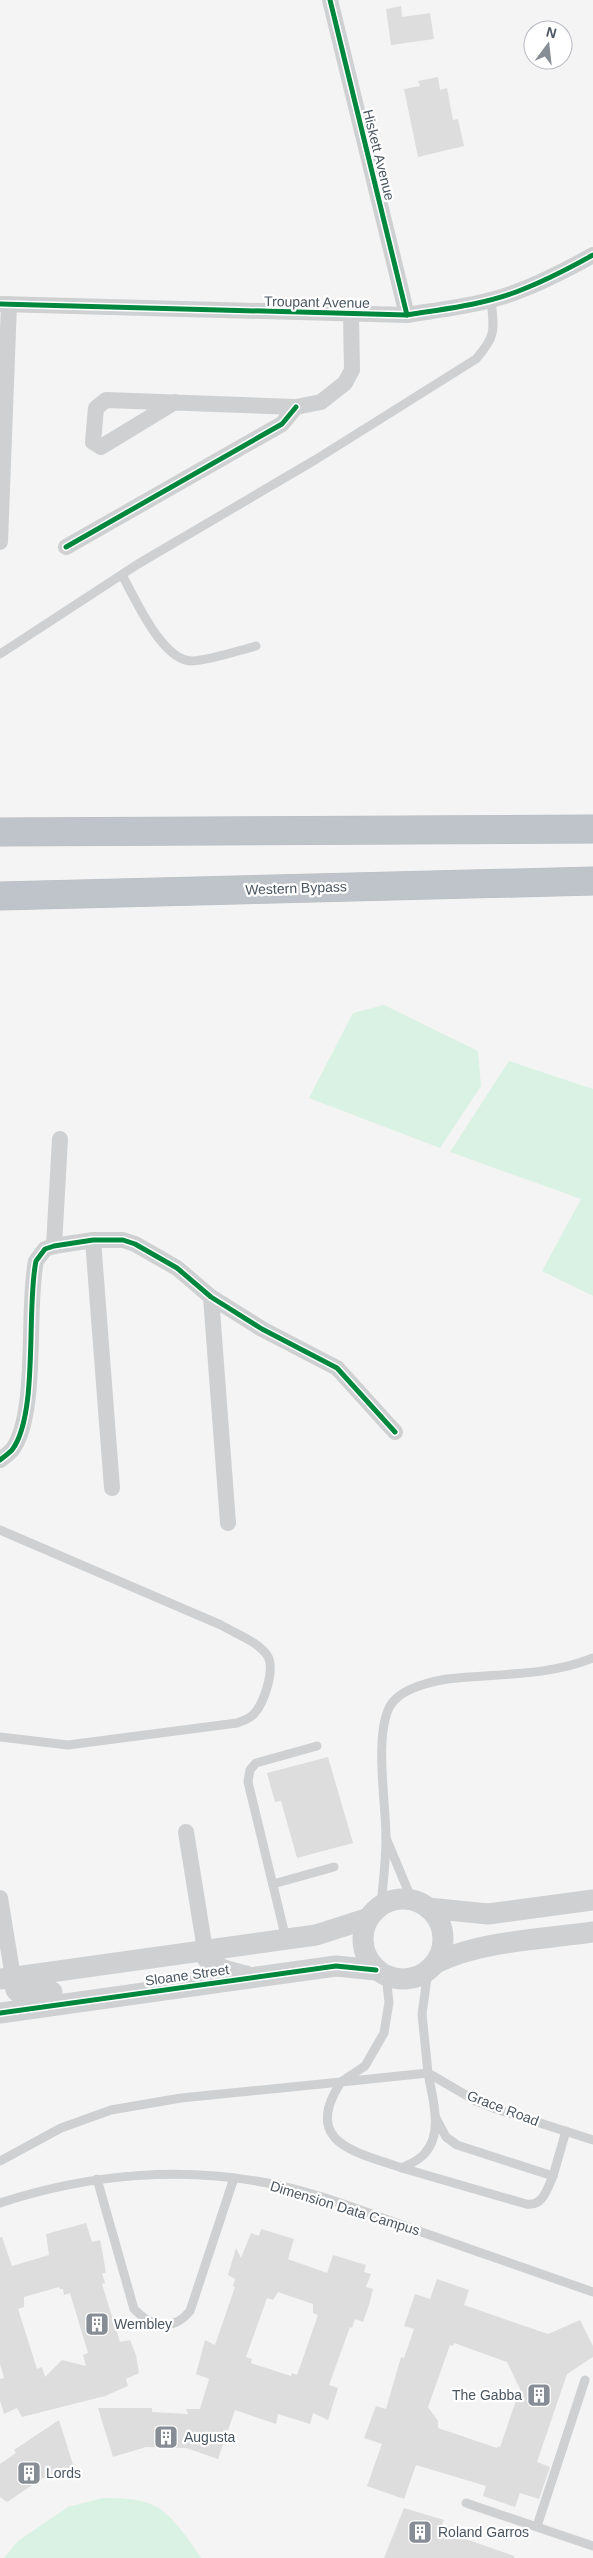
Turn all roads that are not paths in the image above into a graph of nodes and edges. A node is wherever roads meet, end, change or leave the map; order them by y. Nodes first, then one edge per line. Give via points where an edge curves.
1 (330, 0) edge
2 (593, 256) edge
3 (491, 299) junction
4 (4, 304) edge
5 (351, 315) junction
6 (407, 315) junction
7 (175, 402) junction
8 (296, 407) junction
9 (2, 417) edge
10 (0, 542) edge
11 (66, 547) dead end
12 (122, 575) junction
13 (256, 646) dead end
14 (0, 654) edge
15 (593, 829) edge
16 (0, 832) edge
17 (593, 881) edge
18 (0, 896) edge
19 (60, 1139) dead end
20 (93, 1240) junction
21 (54, 1246) junction
22 (211, 1297) junction
23 (395, 1432) dead end
24 (0, 1460) edge
25 (112, 1488) dead end
26 (228, 1523) dead end
27 (0, 1530) edge
28 (593, 1658) edge
29 (0, 1737) edge
30 (317, 1746) dead end
31 (186, 1832) dead end
32 (386, 1838) junction
33 (334, 1867) dead end
34 (272, 1884) junction
35 (0, 1898) edge
36 (593, 1900) edge
37 (420, 1904) junction
38 (375, 1912) junction
39 (593, 1932) edge
40 (286, 1939) junction
41 (204, 1951) junction
42 (432, 1967) junction
43 (304, 1971) junction
44 (381, 1973) junction
45 (7, 1978) edge
46 (253, 1978) junction
47 (142, 1993) junction
48 (0, 2012) edge
49 (428, 2074) junction
50 (341, 2082) junction
51 (436, 2117) junction
52 (566, 2132) junction
53 (593, 2140) edge
54 (0, 2161) edge
55 (402, 2168) junction
56 (553, 2176) junction
57 (234, 2178) junction
58 (97, 2179) junction
59 (0, 2203) edge
60 (593, 2292) edge
61 (585, 2380) dead end
62 (466, 2503) dead end
63 (537, 2526) junction
64 (593, 2546) edge

1 - 6 street, Hiskett Avenue
2 - 3 street, Troupant Avenue via 515,293
3 - 6 street, Troupant Avenue
3 - 12 lane via 493,332 491,340 476,359
4 - 5 street, Troupant Avenue
4 - 9 street
5 - 6 street, Troupant Avenue
5 - 8 street via 352,370 345,383 321,402
7 - 7 street via 106,400 96,408 93,442 101,447
7 - 8 street
8 - 11 street via 282,424
9 - 10 street
12 - 13 lane via 160,642 173,653 191,661
12 - 14 lane
15 - 16 highway
17 - 18 highway, Western Bypass
19 - 21 street
20 - 21 street
20 - 22 street via 123,1240 135,1244 177,1268
20 - 25 street
21 - 24 street via 45,1249 36,1261 26,1407 18,1438
22 - 23 street via 337,1368
22 - 26 street
27 - 29 lane via 221,1625 256,1645 270,1662 268,1683 260,1706 246,1720 237,1723 68,1745
28 - 32 lane via 548,1670 446,1679 400,1696 391,1704 382,1735
30 - 34 lane via 256,1763 250,1770 248,1782
31 - 41 street
32 - 37 lane
32 - 38 lane via 386,1875
33 - 34 lane
34 - 40 lane
35 - 45 street
36 - 37 street via 488,1914
37 - 38 street via 401,1899
37 - 42 street via 436,1917 443,1940
38 - 40 street, Sloane Street via 329,1932
38 - 44 street via 362,1939 369,1961
39 - 42 street via 453,1954
40 - 41 street, Sloane Street
40 - 43 street
41 - 45 street, Sloane Street
41 - 46 street via 213,1965
42 - 44 street via 408,1980
42 - 49 lane via 422,2014
43 - 44 street, Sloane Street via 336,1966
43 - 46 street, Sloane Street
44 - 50 lane via 389,2002 384,2033 365,2066
45 - 47 street via 21,1994 114,1987
46 - 47 street, Sloane Street
47 - 48 street, Sloane Street
49 - 50 lane
49 - 51 lane
49 - 52 lane, Grace Road via 476,2101
50 - 54 lane via 181,2098 111,2110 61,2128
50 - 55 lane via 332,2096 326,2117 332,2136 340,2145 353,2151
51 - 55 lane via 432,2140 425,2154
51 - 56 lane via 446,2137 457,2145
52 - 53 lane, Grace Road
52 - 56 lane
55 - 56 lane via 531,2205 541,2200
57 - 58 lane, Dimension Data Campus via 171,2175
57 - 58 lane via 190,2311 183,2319 166,2326 153,2324 134,2309
57 - 60 lane, Dimension Data Campus via 277,2185 358,2209
58 - 59 lane, Dimension Data Campus via 38,2191
61 - 63 lane
62 - 63 lane
63 - 64 lane

